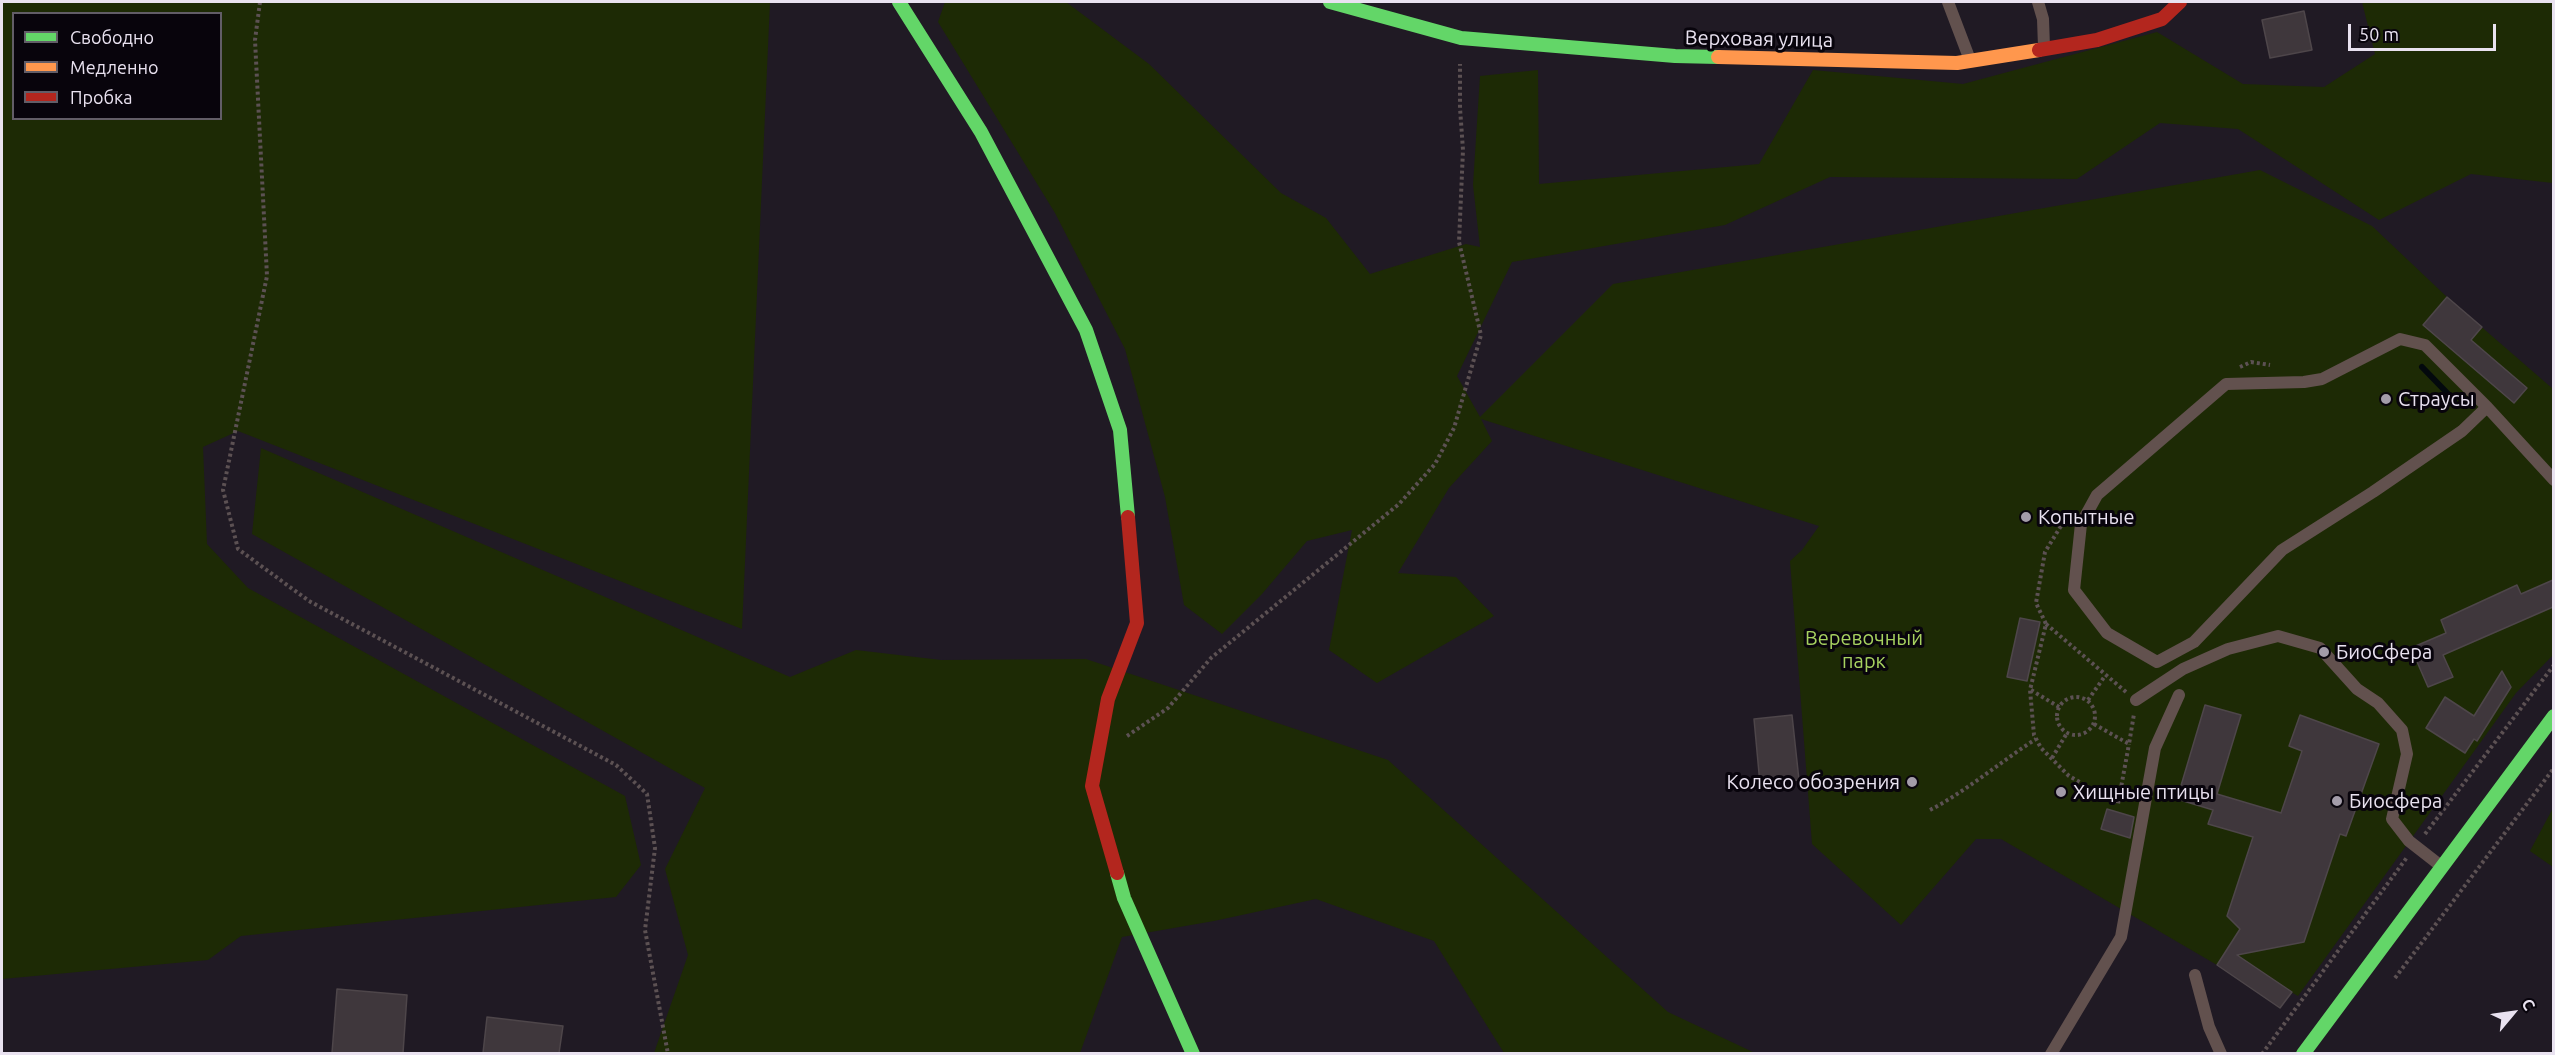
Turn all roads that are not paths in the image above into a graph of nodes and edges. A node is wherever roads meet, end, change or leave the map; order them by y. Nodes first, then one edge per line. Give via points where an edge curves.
1 (899, 2) edge
2 (1330, 2) edge
3 (1948, 2) edge
4 (2038, 2) edge
5 (2180, 2) edge
6 (2044, 49) junction
7 (1971, 61) junction
8 (2487, 407) junction
9 (2553, 480) edge
10 (2179, 695) dead end
11 (2136, 700) road end
12 (2553, 716) edge
13 (2442, 866) junction
14 (2195, 975) dead end
15 (1193, 1053) edge
16 (2051, 1053) edge
17 (2221, 1053) edge
18 (2303, 1053) edge

1 - 15 street via 981,132 1086,330 1120,430 1137,623 1108,699 1092,786 1124,898
2 - 7 street, Верховая улица via 1461,38 1675,56
3 - 7 lane
4 - 6 lane
5 - 6 street, Верховая улица via 2162,19 2097,40
6 - 7 street, Верховая улица
8 - 8 lane via 2425,345 2400,339 2322,379 2226,384 2097,495 2082,524 2074,590 2107,633 2157,662 2194,642 2282,550 2462,431
8 - 9 lane
10 - 16 lane via 2155,748 2121,938
11 - 13 lane via 2183,669 2228,649 2278,636 2320,648 2356,689 2378,703 2402,730 2407,754 2392,819 2415,846
12 - 13 street
13 - 18 street
14 - 17 lane via 2209,1027

